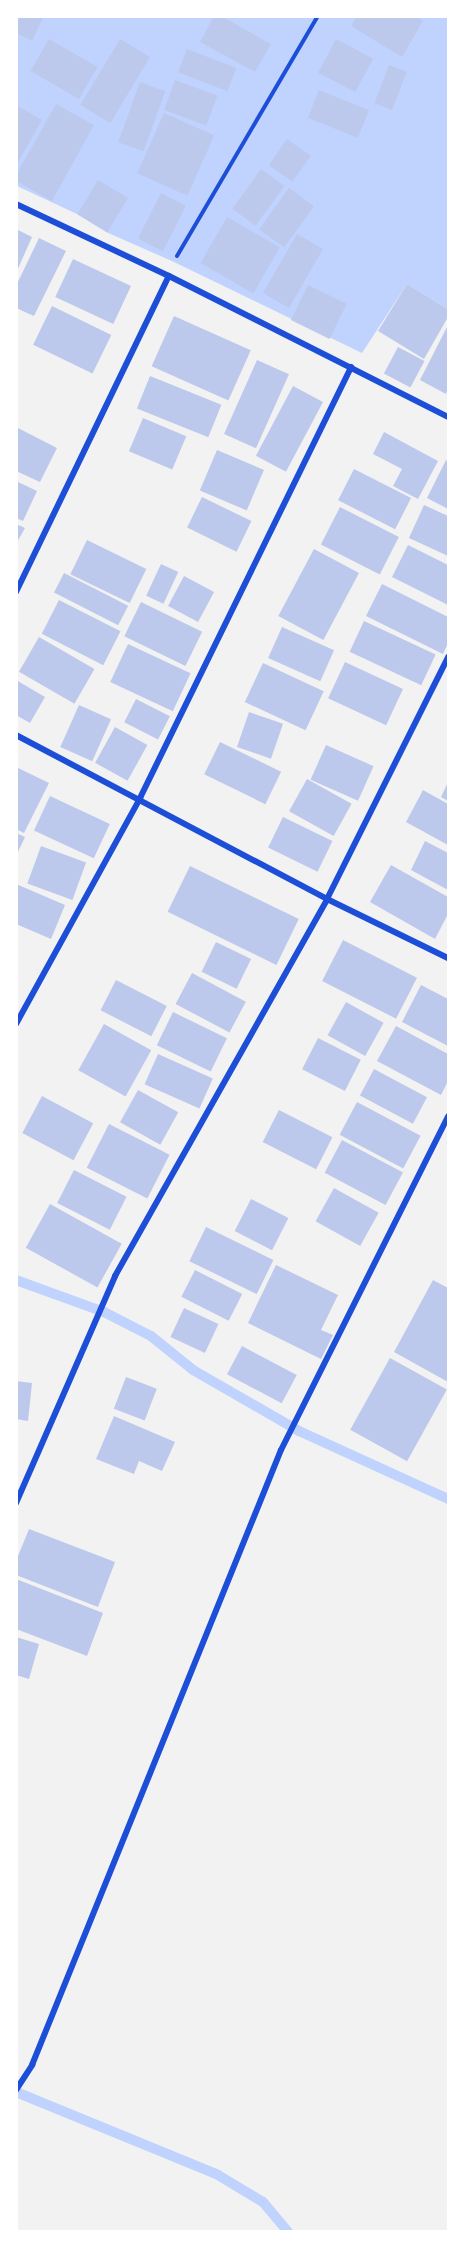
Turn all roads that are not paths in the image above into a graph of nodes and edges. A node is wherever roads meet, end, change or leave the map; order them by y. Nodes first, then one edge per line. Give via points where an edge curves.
1 (16, 204) edge
2 (169, 276) junction
3 (351, 367) junction
4 (448, 417) edge
5 (16, 592) edge
6 (448, 657) edge
7 (16, 735) edge
8 (140, 798) junction
9 (327, 899) junction
10 (448, 958) edge
11 (16, 1024) edge
12 (448, 1116) edge
13 (16, 1503) edge
14 (16, 2090) edge

1 - 2 street
2 - 3 street
2 - 5 street
3 - 4 street
3 - 8 street
6 - 9 street
7 - 8 street
8 - 9 street
8 - 11 street
9 - 10 street
9 - 13 street via 115,1276
12 - 14 street via 281,1450 32,2065

